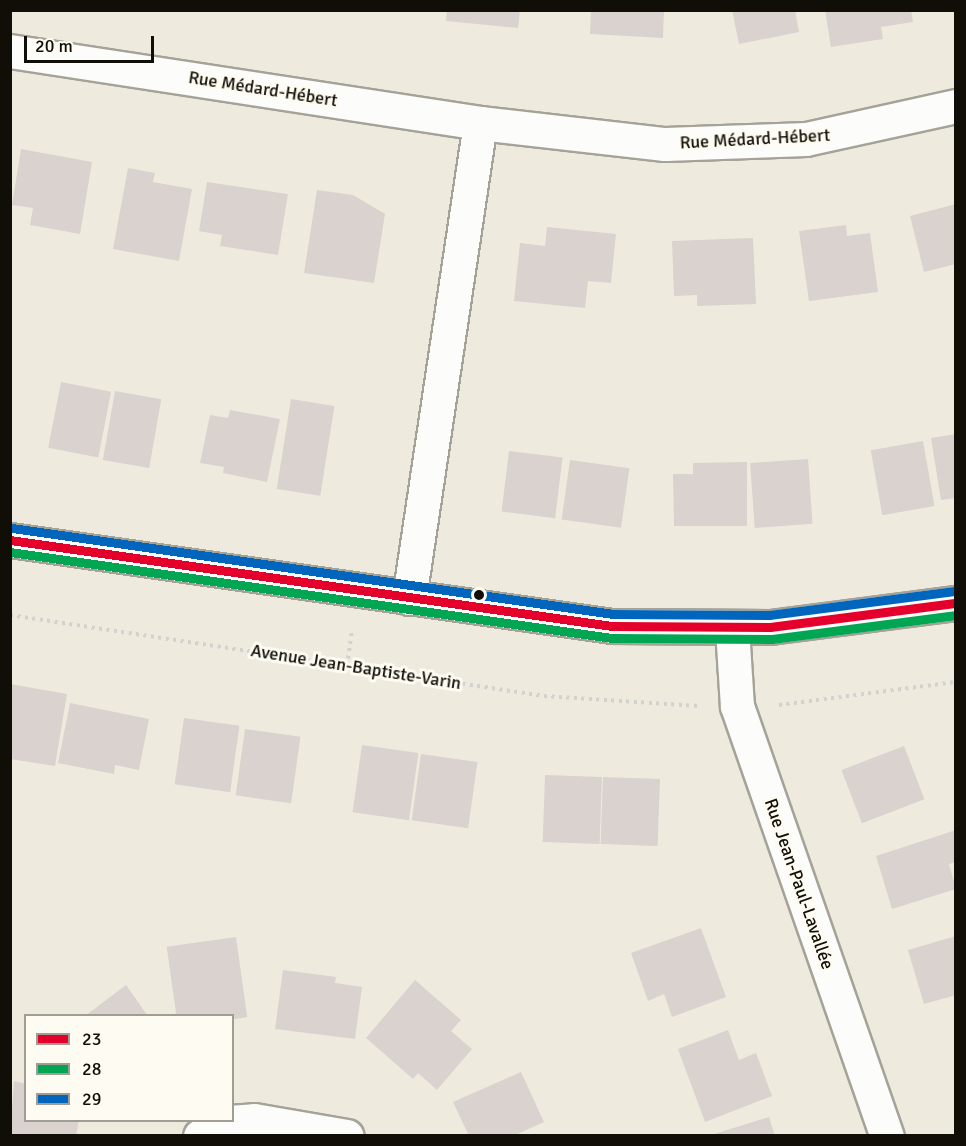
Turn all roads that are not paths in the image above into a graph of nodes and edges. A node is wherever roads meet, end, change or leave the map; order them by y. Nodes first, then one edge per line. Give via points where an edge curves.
1 (10, 51) edge
2 (956, 106) edge
3 (480, 123) junction
4 (10, 540) edge
5 (409, 598) junction
6 (956, 603) edge
7 (732, 628) junction
8 (228, 1122) edge
9 (234, 1122) edge
10 (200, 1136) edge
11 (347, 1136) edge
12 (887, 1136) edge

1 - 3 street, Rue Médard-Hébert
2 - 3 street, Rue Médard-Hébert via 839,135 716,145 606,140
3 - 5 street
4 - 5 street
5 - 7 street via 566,621
6 - 7 street via 828,622
7 - 12 street, Rue Jean-Paul-Lavallée via 737,706
8 - 10 street
9 - 11 street via 254,1120

